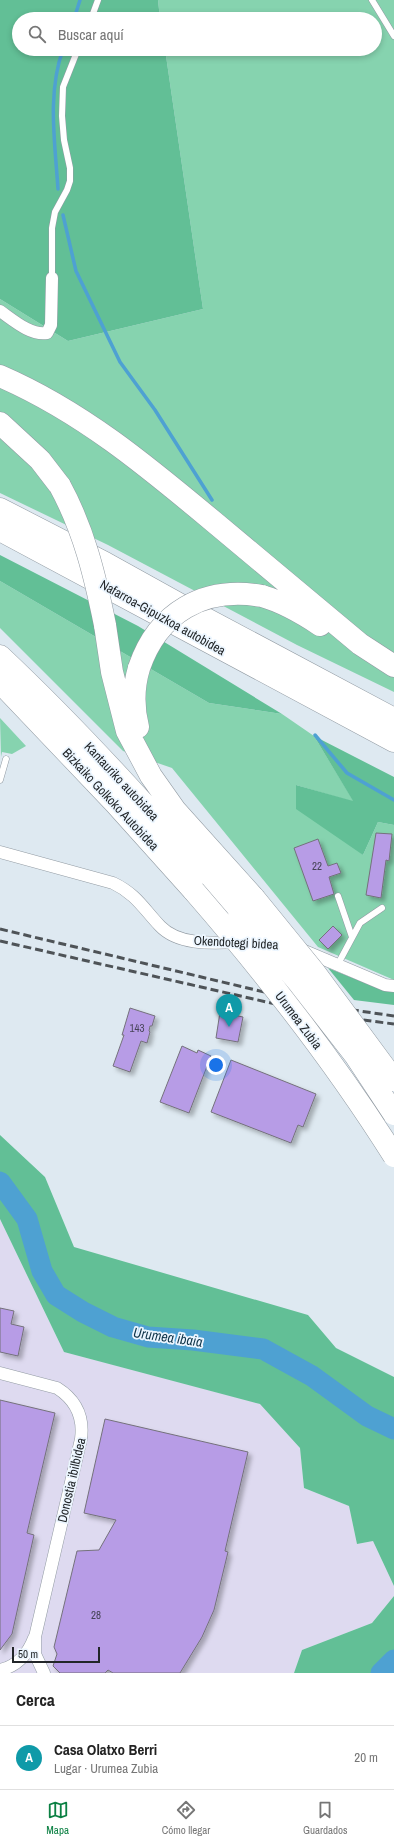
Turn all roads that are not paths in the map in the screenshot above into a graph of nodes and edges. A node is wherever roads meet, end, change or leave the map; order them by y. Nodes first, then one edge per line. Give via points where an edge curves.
1 (98, 0) edge
2 (372, 0) edge
3 (94, 12) edge
4 (379, 12) edge
5 (382, 16) edge
6 (394, 36) edge
7 (75, 56) edge
8 (52, 278) joint
9 (0, 311) edge
10 (0, 376) edge
11 (0, 423) edge
12 (0, 509) edge
13 (0, 530) edge
14 (360, 644) junction
15 (0, 656) edge
16 (394, 666) edge
17 (311, 676) junction
18 (0, 682) edge
19 (0, 688) edge
20 (394, 705) edge
21 (326, 706) junction
22 (26, 709) junction
23 (394, 718) edge
24 (394, 741) edge
25 (394, 753) edge
26 (6, 759) dead end
27 (0, 780) edge
28 (0, 852) edge
29 (226, 866) junction
30 (194, 891) joint
31 (338, 896) dead end
32 (246, 905) junction
33 (382, 908) dead end
34 (352, 937) junction
35 (338, 964) junction
36 (394, 986) edge
37 (394, 1080) edge
38 (394, 1114) edge
39 (394, 1156) edge
40 (0, 1373) edge
41 (35, 1637) junction
42 (0, 1670) edge
43 (44, 1673) edge

1 - 3 lane
2 - 4 lane
5 - 6 lane
7 - 8 lane via 63,87 62,116 70,181 55,212 52,228
8 - 9 street via 51,325 47,333 40,334 29,330
10 - 14 highway via 65,409 114,441
11 - 29 highway, bridge via 40,460 60,486 73,510 95,575 112,672 127,730 152,776 175,810
12 - 17 highway, Nafarroa-Gipuzkoa autobidea via 105,563
13 - 21 highway, Nafarroa-Gipuzkoa autobidea
14 - 16 highway
14 - 29 highway, bridge via 342,639 275,600 242,593 222,594 185,607 164,624 148,644 135,680 134,704 147,752 164,783
15 - 32 highway, Kantauriko autobidea
17 - 20 highway via 334,679
17 - 23 highway, Nafarroa-Gipuzkoa autobidea
18 - 22 highway
19 - 22 highway
21 - 24 highway, Nafarroa-Gipuzkoa autobidea
21 - 25 highway via 341,722
22 - 30 highway, Bizkaiko Golkoko Autobidea
26 - 27 lane
28 - 35 street, Okendotegi bidea via 124,888 140,901 160,926 177,937 202,942 254,941 286,944
29 - 32 highway
30 - 39 highway, Urumea Zubia, bridge via 247,952 309,1032 372,1120
31 - 34 lane
32 - 37 highway, bridge via 315,973
32 - 38 highway, Urumea Zubia, bridge via 299,983 355,1055
33 - 34 lane via 360,924
34 - 35 lane
35 - 36 street, Okendotegi bidea via 385,985
40 - 41 street, Donostia ibilbidea via 64,1392 76,1405 82,1422 81,1439
41 - 42 street, Donostia ibilbidea via 24,1656 11,1666
41 - 43 street, Donostia ibilbidea via 36,1654

